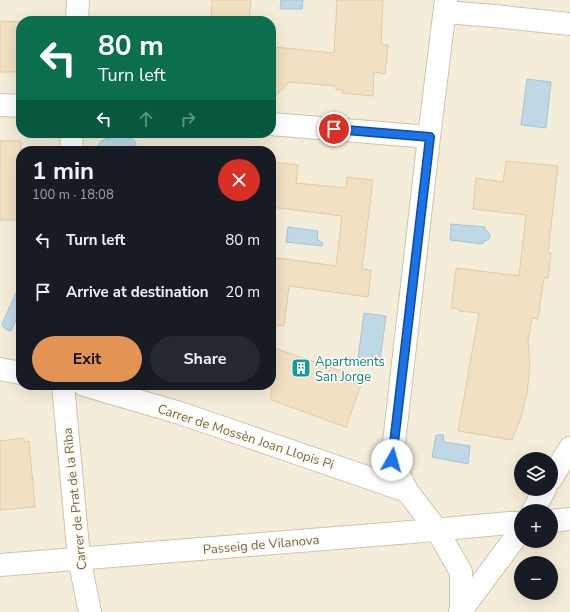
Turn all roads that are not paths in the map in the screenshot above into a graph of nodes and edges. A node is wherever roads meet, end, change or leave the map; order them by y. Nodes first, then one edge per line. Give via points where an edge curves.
1 (78, 0) edge
2 (446, 6) edge
3 (77, 16) edge
4 (570, 24) edge
5 (0, 105) edge
6 (16, 106) edge
7 (276, 124) edge
8 (430, 137) junction
9 (0, 369) edge
10 (16, 371) edge
11 (63, 390) edge
12 (101, 390) edge
13 (570, 448) edge
14 (558, 468) edge
15 (407, 490) junction
16 (570, 519) edge
17 (558, 520) edge
18 (514, 523) edge
19 (437, 530) junction
20 (514, 539) edge
21 (79, 558) junction
22 (0, 565) edge
23 (461, 611) edge
24 (90, 612) edge

1 - 3 street
2 - 4 street via 494,16
2 - 8 street
5 - 6 street
7 - 8 street
8 - 15 street via 392,460
9 - 10 street
11 - 21 street, Carrer de Prat de la Riba
12 - 15 street, Carrer de Mossèn Joan Llopis Pi via 180,413
13 - 14 street
15 - 19 street
16 - 17 street
18 - 19 street, Passeig de Vilanova
19 - 21 street, Passeig de Vilanova
19 - 23 street via 461,572
20 - 23 street
21 - 22 street, Passeig de Vilanova
21 - 24 street, Carrer de Prat de la Riba

